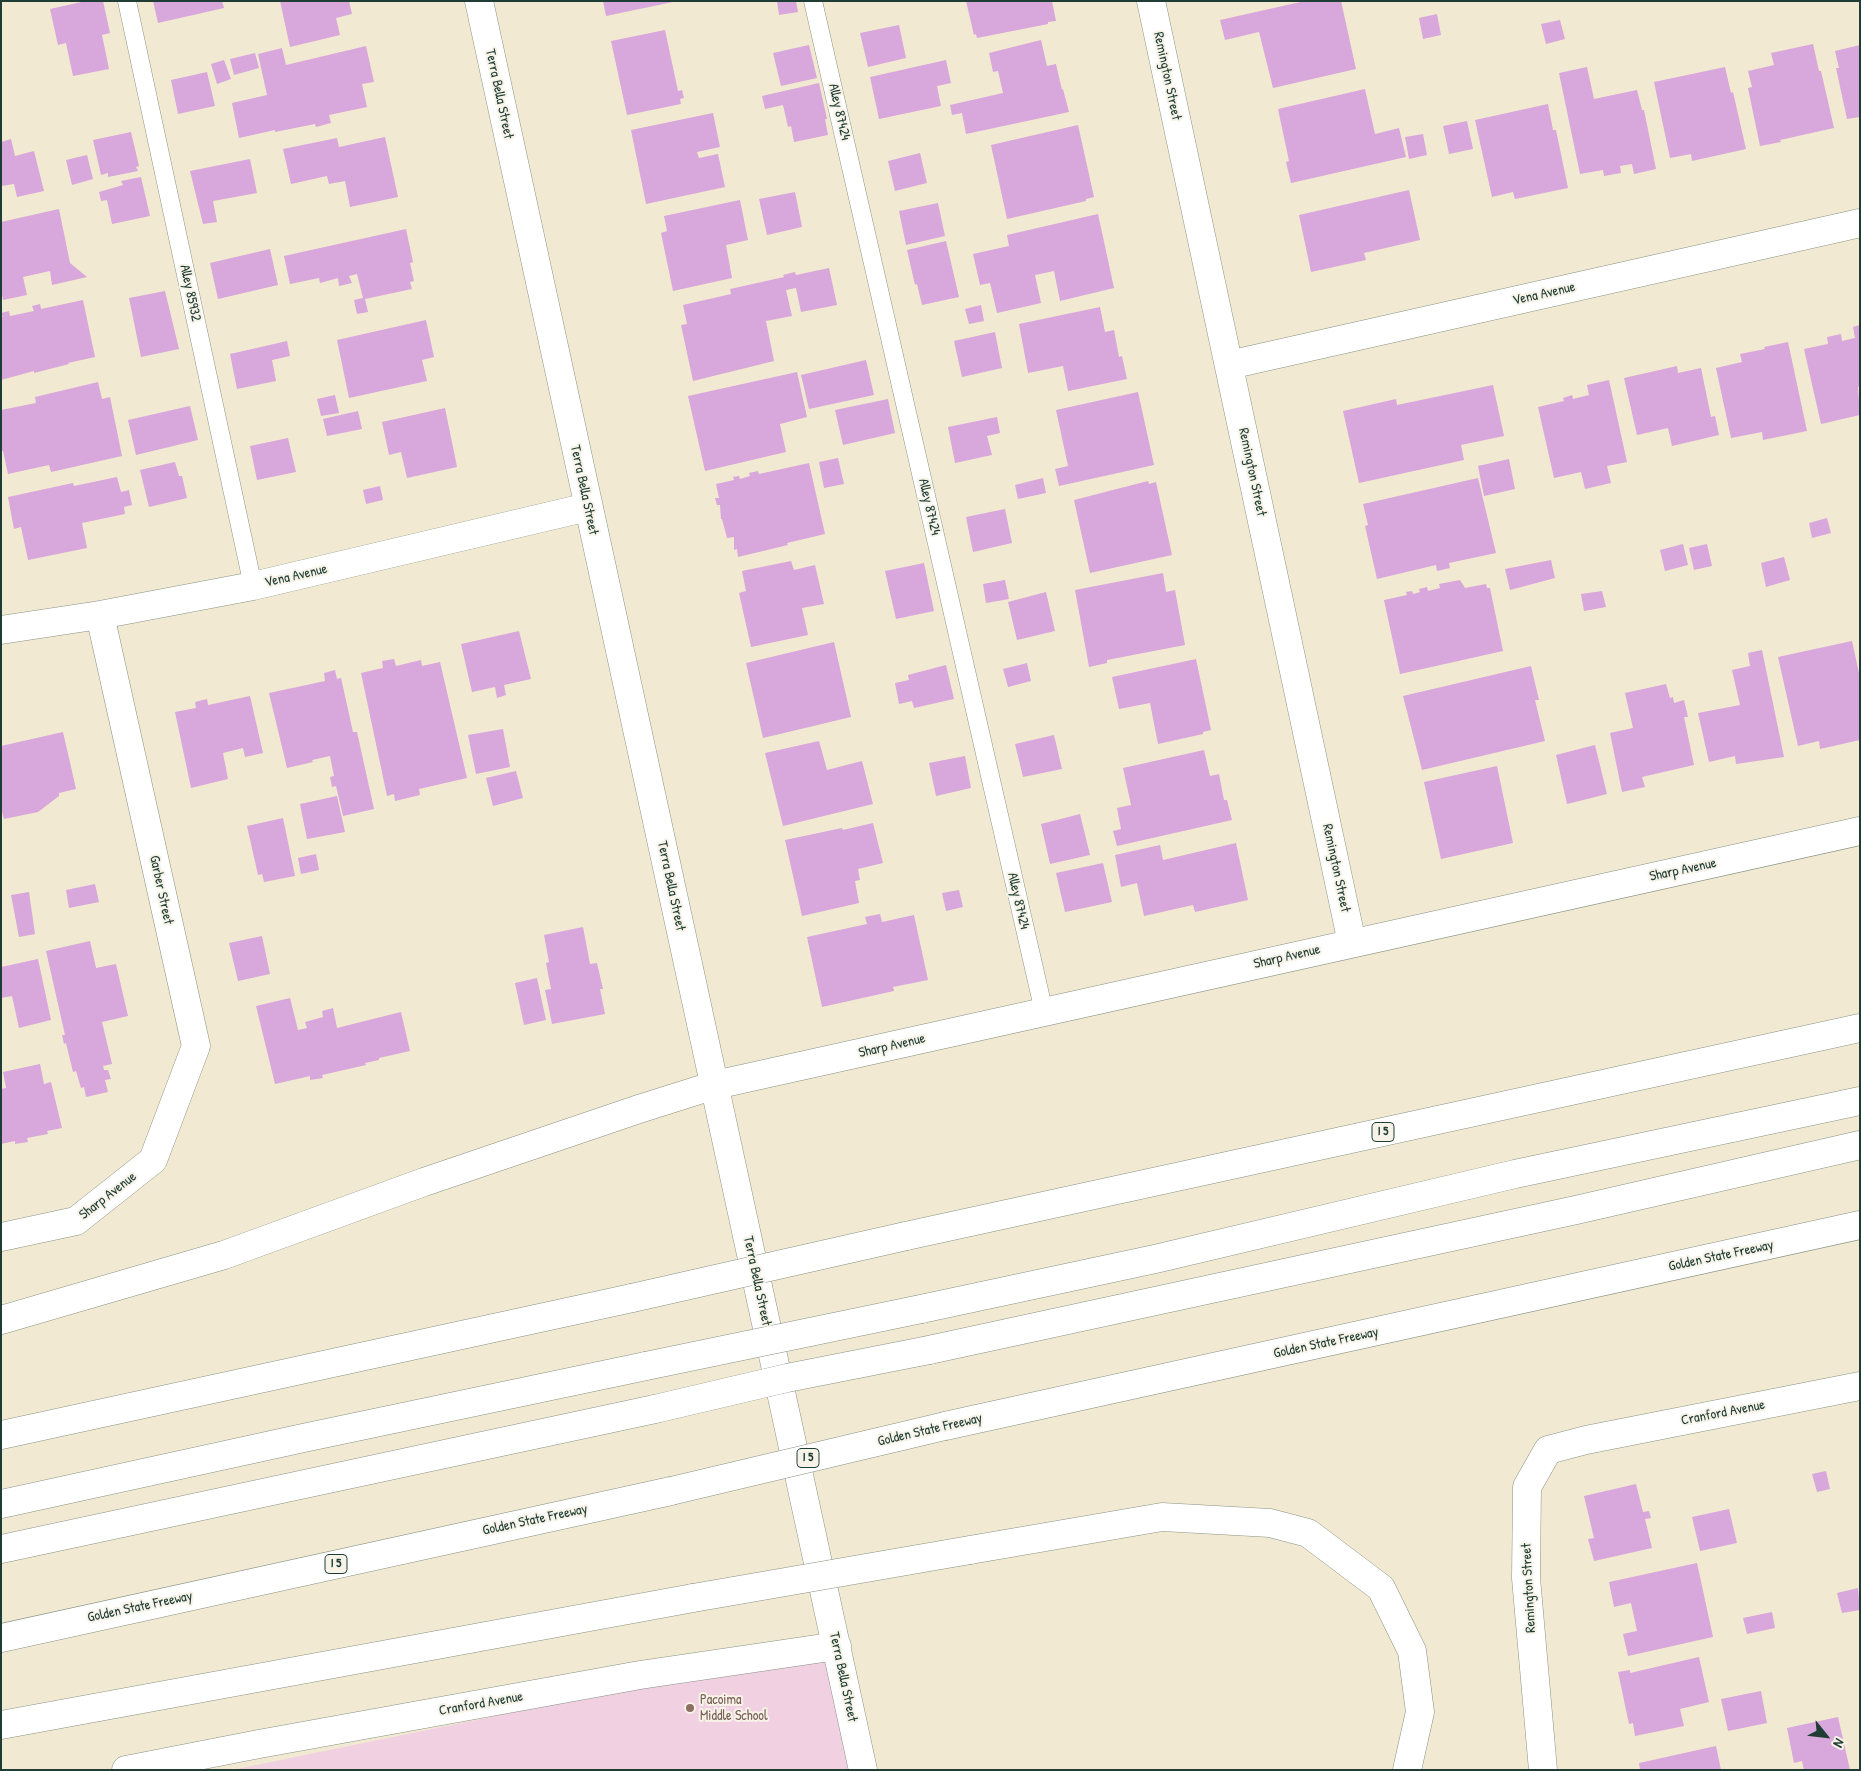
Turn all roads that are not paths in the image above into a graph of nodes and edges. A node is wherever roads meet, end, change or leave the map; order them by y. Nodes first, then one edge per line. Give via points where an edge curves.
1 (128, 1) edge
2 (479, 1) edge
3 (814, 1) edge
4 (1151, 1) edge
5 (1860, 223) edge
6 (1229, 365) junction
7 (588, 507) junction
8 (253, 586) junction
9 (100, 615) junction
10 (1, 630) edge
11 (1860, 831) edge
12 (1352, 943) junction
13 (1044, 1012) junction
14 (1860, 1028) edge
15 (715, 1085) junction
16 (1860, 1101) edge
17 (1860, 1145) edge
18 (153, 1160) joint
19 (1860, 1225) edge
20 (1, 1237) edge
21 (1, 1320) edge
22 (1860, 1386) edge
23 (1, 1434) edge
24 (1586, 1440) joint
25 (1, 1504) edge
26 (1, 1549) edge
27 (1, 1638) edge
28 (837, 1646) junction
29 (1, 1725) edge
30 (126, 1770) edge
31 (863, 1770) edge
32 (1407, 1770) edge
33 (1543, 1770) edge

1 - 8 lane, Alley 85932
2 - 7 main road, Terra Bella Street
3 - 13 lane, Alley 87424
4 - 6 main road, Remington Street
5 - 6 main road, Vena Avenue
6 - 12 main road, Remington Street
7 - 8 main road, Vena Avenue
7 - 15 main road, Terra Bella Street
8 - 9 main road, Vena Avenue
9 - 10 main road, Vena Avenue
9 - 18 main road, Garber Street via 196,1046
11 - 12 main road, Sharp Avenue
12 - 13 main road, Sharp Avenue
13 - 15 main road, Sharp Avenue
14 - 23 main road, I 5, bridge
15 - 21 main road, Sharp Avenue via 424,1182 224,1255
15 - 28 main road, Terra Bella Street
16 - 25 main road, bridge via 1515,1174 1155,1259 308,1436
17 - 26 main road, bridge via 1576,1210
18 - 20 main road, Sharp Avenue via 76,1221
19 - 27 main road, Golden State Freeway / I 5, bridge
22 - 24 main road, Cranford Avenue
24 - 33 main road, Remington Street via 1548,1450 1527,1487 1526,1578
28 - 30 main road, Cranford Avenue via 640,1675
28 - 31 main road, Terra Bella Street
29 - 32 main road, bridge via 693,1598 1162,1517 1270,1523 1308,1533 1381,1588 1412,1651 1420,1712

